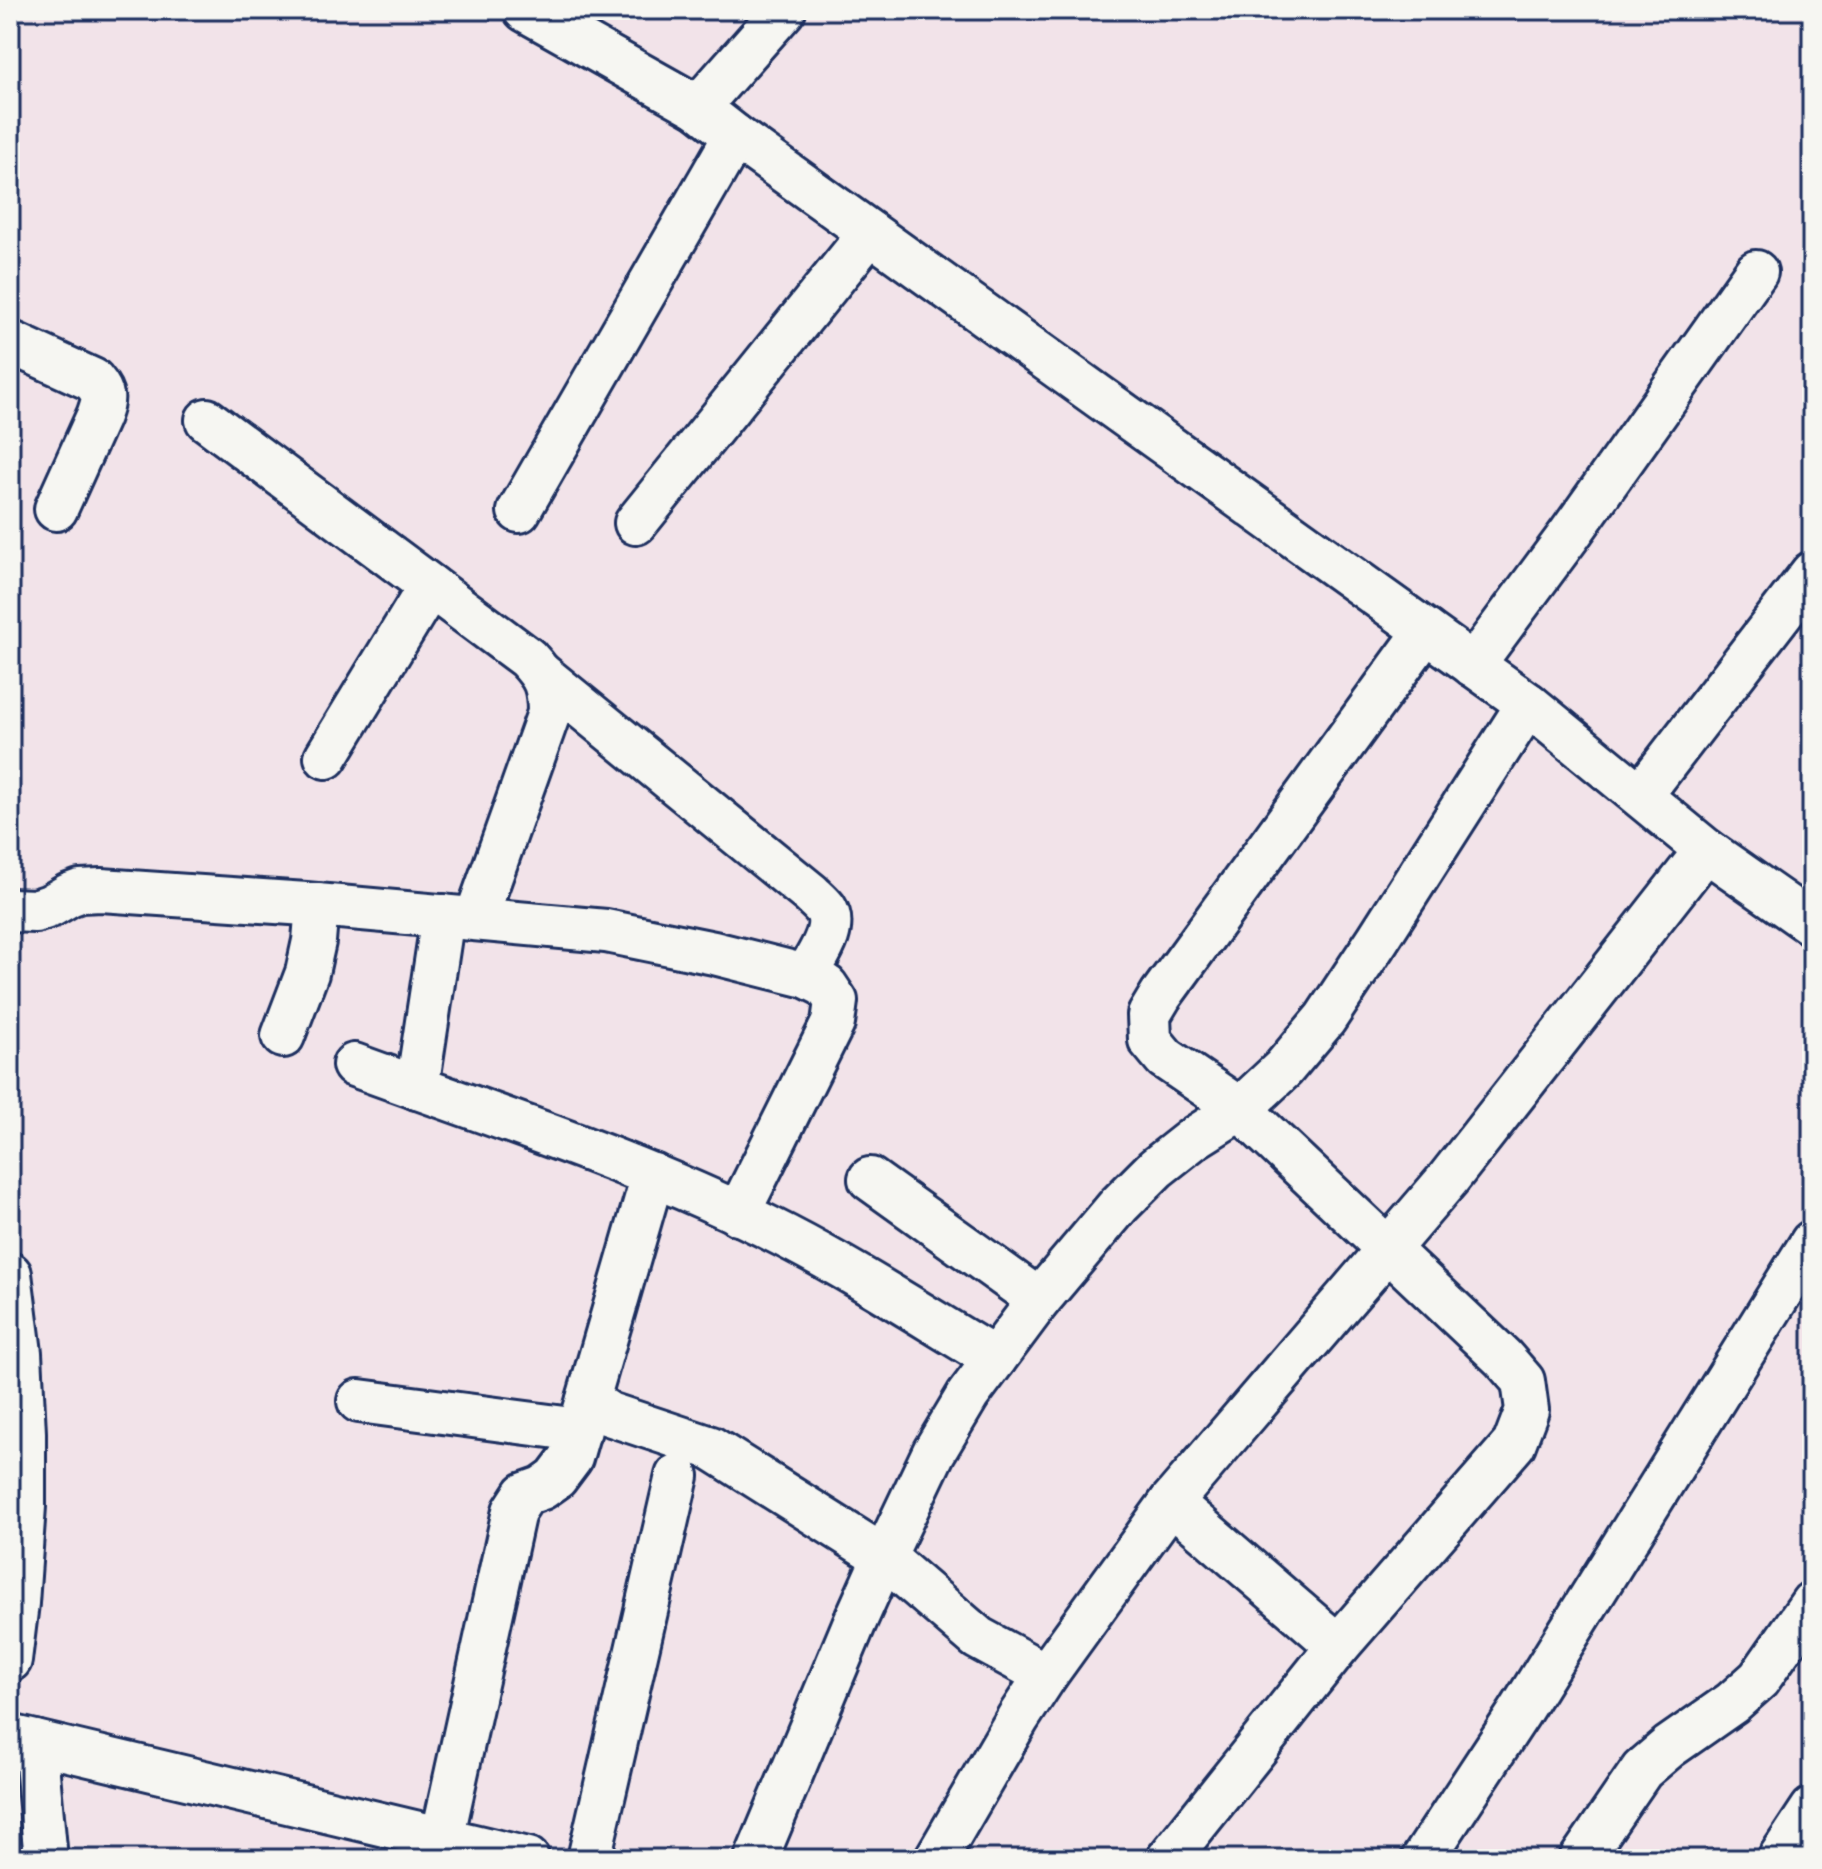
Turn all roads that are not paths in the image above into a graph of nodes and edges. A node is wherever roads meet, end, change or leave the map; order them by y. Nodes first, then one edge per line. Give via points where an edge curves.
1 (525, 10) edge
2 (784, 10) edge
3 (698, 107) junction
4 (735, 136) junction
5 (870, 233) junction
6 (1756, 272) dead end
7 (10, 342) edge
8 (207, 420) dead end
9 (56, 509) dead end
10 (519, 511) dead end
11 (636, 523) dead end
12 (1812, 573) edge
13 (430, 586) junction
14 (1426, 631) junction
15 (1473, 665) junction
16 (541, 674) junction
17 (1528, 704) junction
18 (326, 757) dead end
19 (1641, 795) junction
20 (1706, 850) junction
21 (1805, 904) edge
22 (317, 905) junction
23 (10, 910) edge
24 (460, 917) junction
25 (806, 976) junction
26 (283, 1036) dead end
27 (354, 1065) dead end
28 (417, 1088) junction
29 (1240, 1109) junction
30 (653, 1175) junction
31 (870, 1179) dead end
32 (738, 1214) junction
33 (1812, 1242) edge
34 (1388, 1249) junction
35 (10, 1274) edge
36 (1039, 1300) junction
37 (995, 1359) junction
38 (359, 1401) dead end
39 (584, 1415) junction
40 (677, 1476) dead end
41 (1171, 1502) junction
42 (884, 1557) junction
43 (1812, 1603) edge
44 (1338, 1646) junction
45 (10, 1660) edge
46 (1046, 1675) junction
47 (23, 1739) edge
48 (1812, 1809) edge
49 (442, 1839) junction
50 (46, 1859) edge
51 (528, 1859) edge
52 (589, 1859) edge
53 (756, 1859) edge
54 (936, 1859) edge
55 (1168, 1859) edge
56 (1423, 1859) edge
57 (1581, 1859) edge
58 (1779, 1859) edge

1 - 3 street
2 - 3 street
3 - 4 street
4 - 5 street
4 - 10 street
5 - 11 street
5 - 14 street
6 - 15 street
7 - 9 street via 93,380 101,390 98,416
8 - 13 street
12 - 19 street
13 - 16 street
13 - 18 street
14 - 15 street
14 - 29 street via 1149,1015 1150,1040 1165,1058
15 - 17 street
16 - 24 street via 549,713
16 - 25 street via 826,910 831,924
17 - 19 street
17 - 29 street via 1325,1019
19 - 20 street
20 - 21 street
20 - 34 street
22 - 23 street via 101,890 80,891 35,911
22 - 24 street
22 - 26 street via 307,973
24 - 25 street via 606,931
24 - 28 street
25 - 32 street via 826,986 836,1001 833,1023
27 - 28 street
28 - 30 street
29 - 34 street
29 - 36 street via 1156,1168
30 - 32 street
30 - 39 street
31 - 36 street
32 - 37 street
33 - 56 street
34 - 41 street
34 - 44 street via 1523,1381 1527,1410 1514,1444
35 - 45 street via 24,1433 24,1506
36 - 37 street
37 - 42 street via 934,1452
38 - 39 street
39 - 42 street via 609,1414 711,1448
39 - 49 street via 571,1458 556,1478 525,1494 514,1511
40 - 52 street
41 - 44 street
41 - 46 street
42 - 46 street via 978,1638
42 - 53 street
43 - 57 street via 1759,1679 1642,1770
44 - 55 street
46 - 54 street
47 - 49 street
47 - 50 street
48 - 58 street
49 - 51 street

